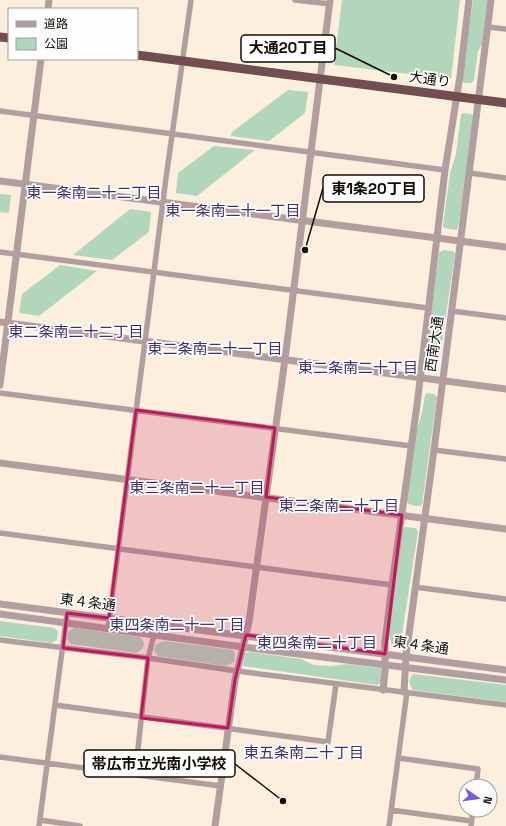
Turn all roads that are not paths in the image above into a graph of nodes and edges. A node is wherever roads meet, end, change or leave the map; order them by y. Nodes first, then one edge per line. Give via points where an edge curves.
1 (191, 0) edge
2 (295, 0) edge
3 (469, 0) edge
4 (492, 0) edge
5 (330, 2) edge
6 (488, 27) junction
7 (506, 29) edge
8 (138, 55) edge
9 (41, 60) edge
10 (182, 61) junction
11 (320, 79) junction
12 (456, 97) junction
13 (478, 99) junction
14 (506, 103) edge
15 (0, 111) edge
16 (34, 115) junction
17 (172, 134) junction
18 (311, 152) junction
19 (445, 170) junction
20 (470, 173) junction
21 (506, 178) edge
22 (0, 181) edge
23 (26, 184) junction
24 (163, 202) junction
25 (302, 221) junction
26 (437, 238) junction
27 (461, 241) junction
28 (506, 247) edge
29 (0, 252) edge
30 (16, 254) junction
31 (155, 271) junction
32 (293, 290) junction
33 (428, 308) junction
34 (452, 311) junction
35 (506, 318) edge
36 (0, 322) edge
37 (8, 324) junction
38 (145, 341) junction
39 (285, 359) junction
40 (420, 377) junction
41 (442, 380) junction
42 (0, 385) edge
43 (506, 388) edge
44 (0, 393) edge
45 (136, 410) junction
46 (275, 428) junction
47 (411, 446) junction
48 (434, 450) junction
49 (506, 459) edge
50 (0, 463) edge
51 (128, 480) junction
52 (266, 497) junction
53 (402, 515) junction
54 (424, 518) junction
55 (506, 529) edge
56 (0, 533) edge
57 (119, 549) junction
58 (257, 566) junction
59 (392, 585) junction
60 (415, 587) junction
61 (506, 599) edge
62 (0, 604) edge
63 (67, 613) junction
64 (0, 614) edge
65 (109, 618) junction
66 (65, 623) junction
67 (108, 629) junction
68 (154, 634) junction
69 (246, 635) junction
70 (0, 640) edge
71 (243, 647) junction
72 (63, 648) junction
73 (385, 654) junction
74 (406, 656) junction
75 (148, 658) junction
76 (386, 665) junction
77 (406, 667) junction
78 (506, 670) edge
79 (237, 671) junction
80 (506, 680) edge
81 (336, 684) junction
82 (383, 690) junction
83 (405, 692) junction
84 (506, 705) edge
85 (55, 706) junction
86 (141, 718) junction
87 (228, 728) junction
88 (0, 757) edge
89 (398, 758) junction
90 (47, 763) junction
91 (135, 775) junction
92 (477, 778) edge
93 (221, 786) junction
94 (391, 810) junction
95 (39, 823) edge
96 (471, 823) edge
97 (80, 826) edge
98 (216, 826) edge
99 (389, 826) edge

1 - 10 street
2 - 5 street
3 - 12 street, 西南大通
4 - 6 street, 西南大通
5 - 11 street
6 - 7 street
6 - 13 street, 西南大通
8 - 10 highway, 大通り
9 - 16 street
10 - 11 highway, 大通り
10 - 17 street
11 - 12 highway, 大通り
11 - 18 street
12 - 13 highway, 大通り
12 - 19 street, 西南大通
13 - 14 highway, 大通り
13 - 20 street, 西南大通
15 - 16 street
16 - 17 street
16 - 23 street
17 - 18 street
17 - 24 street
18 - 19 street
18 - 25 street
19 - 26 street, 西南大通
20 - 21 street
20 - 27 street, 西南大通
22 - 23 street
23 - 24 street
23 - 30 street
24 - 25 street
24 - 31 street
25 - 26 street
25 - 32 street
26 - 27 street
26 - 33 street, 西南大通
27 - 28 street
27 - 34 street, 西南大通
29 - 30 street
30 - 31 street
30 - 37 street
31 - 32 street
31 - 38 street
32 - 33 street
32 - 39 street
33 - 40 street, 西南大通
34 - 35 street
34 - 41 street, 西南大通
36 - 37 street
37 - 38 street
37 - 42 street
38 - 39 street
38 - 45 street
39 - 40 street
39 - 46 street
40 - 41 street
40 - 47 street, 西南大通
41 - 43 street
41 - 48 street, 西南大通
44 - 45 street
45 - 46 street
45 - 51 street
46 - 47 street
46 - 52 street
47 - 53 street, 西南大通
48 - 49 street
48 - 54 street, 西南大通
50 - 51 street
51 - 52 street
51 - 57 street
52 - 53 street
52 - 58 street
53 - 54 street
53 - 59 street, 西南大通
54 - 55 street
54 - 60 street, 西南大通
56 - 57 street
57 - 58 street
57 - 65 street
58 - 59 street
58 - 69 street
59 - 73 street, 西南大通
60 - 61 street
60 - 74 street, 西南大通
62 - 63 street, 東４条通
63 - 65 street, 東４条通
63 - 66 street
64 - 66 street, 東４条通
65 - 67 street
65 - 69 street, 東４条通
66 - 67 street, 東４条通
66 - 72 street
67 - 68 street, 東４条通
68 - 71 street, 東４条通
68 - 75 street
69 - 71 street
69 - 73 street, 東４条通
70 - 72 street
71 - 76 street, 東４条通
71 - 79 street
72 - 75 street
72 - 85 street
73 - 74 street, 東４条通
73 - 76 street, 西南大通
74 - 77 street, 西南大通
74 - 78 street, 東４条通
75 - 79 street
75 - 86 street
76 - 77 street, 東４条通
76 - 82 street, 西南大通
77 - 80 street, 東４条通
77 - 83 street, 西南大通
79 - 81 street
79 - 87 street
81 - 82 street
81 - 87 street via 328,742
82 - 83 street
83 - 84 street
83 - 89 street
85 - 86 street
85 - 90 street
86 - 87 street
86 - 91 street
87 - 93 street
88 - 90 street
89 - 92 street via 478,769
89 - 94 street
90 - 91 street
90 - 95 street
91 - 93 street
93 - 98 street
94 - 96 street
94 - 99 street
95 - 97 street

